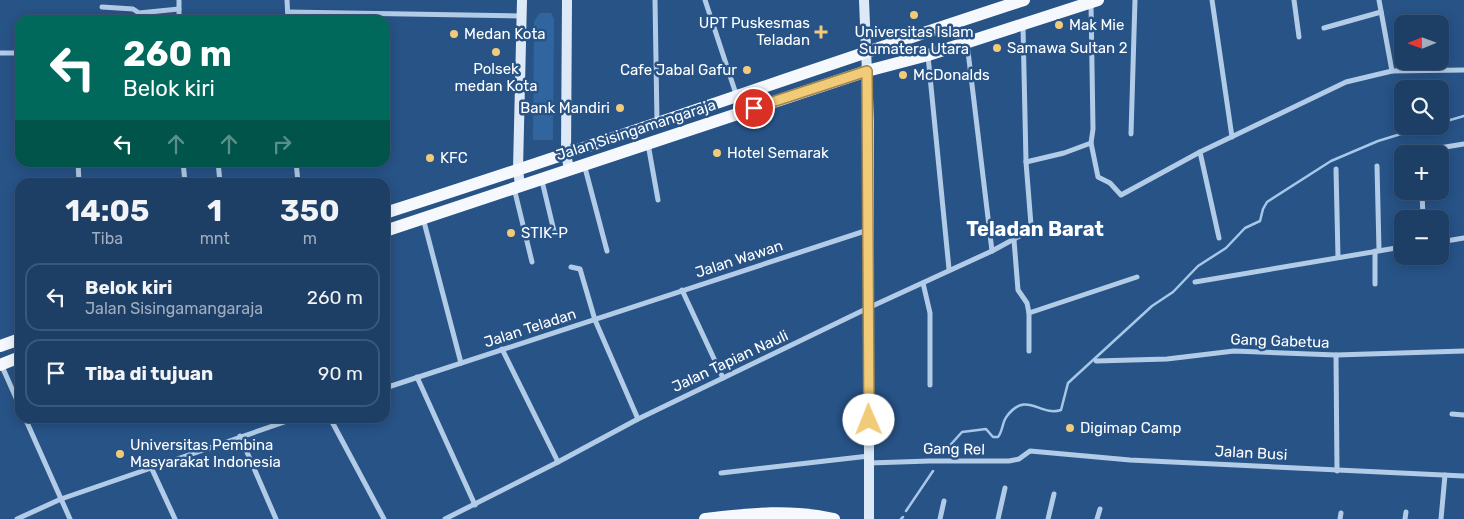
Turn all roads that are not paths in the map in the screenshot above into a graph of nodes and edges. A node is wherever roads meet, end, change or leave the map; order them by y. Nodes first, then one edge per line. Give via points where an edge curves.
1 (179, 0) edge
2 (288, 0) edge
3 (522, 0) edge
4 (567, 0) edge
5 (655, 0) edge
6 (705, 0) edge
7 (864, 0) edge
8 (1024, 0) edge
9 (1135, 0) edge
10 (1212, 0) edge
11 (1294, 0) edge
12 (1379, 0) edge
13 (1094, 1) edge
14 (102, 7) dead end
15 (179, 9) junction
16 (288, 12) joint
17 (1382, 12) junction
18 (179, 15) edge
19 (521, 16) junction
20 (1023, 25) junction
21 (1324, 28) dead end
22 (1299, 37) dead end
23 (967, 42) junction
24 (866, 52) junction
25 (0, 53) edge
26 (15, 53) edge
27 (928, 55) junction
28 (1464, 70) edge
29 (867, 71) junction
30 (1392, 71) junction
31 (736, 96) junction
32 (657, 124) junction
33 (1131, 134) dead end
34 (1232, 137) junction
35 (648, 143) junction
36 (1091, 143) junction
37 (1464, 144) edge
38 (1449, 146) edge
39 (1200, 152) junction
40 (566, 154) junction
41 (1026, 162) junction
42 (584, 164) junction
43 (1378, 166) dead end
44 (518, 169) junction
45 (1336, 169) dead end
46 (569, 170) junction
47 (542, 179) junction
48 (517, 187) junction
49 (658, 200) dead end
50 (390, 211) edge
51 (424, 218) junction
52 (390, 229) edge
53 (868, 230) junction
54 (554, 231) dead end
55 (1219, 238) dead end
56 (1464, 238) edge
57 (1014, 240) junction
58 (1449, 240) edge
59 (1394, 248) edge
60 (1377, 250) junction
61 (607, 251) dead end
62 (992, 251) junction
63 (1338, 258) junction
64 (532, 262) dead end
65 (571, 267) dead end
66 (949, 269) junction
67 (1137, 277) dead end
68 (1195, 282) dead end
69 (923, 283) junction
70 (1375, 284) dead end
71 (682, 290) junction
72 (868, 308) junction
73 (1029, 313) junction
74 (595, 320) junction
75 (15, 341) edge
76 (0, 346) edge
77 (502, 349) junction
78 (1029, 351) dead end
79 (1464, 351) edge
80 (1336, 355) junction
81 (15, 358) edge
82 (1096, 361) dead end
83 (0, 363) edge
84 (461, 363) junction
85 (417, 377) junction
86 (723, 378) junction
87 (930, 385) dead end
88 (390, 386) edge
89 (15, 396) edge
90 (1452, 414) dead end
91 (1464, 415) edge
92 (638, 419) junction
93 (27, 423) edge
94 (280, 423) edge
95 (333, 423) edge
96 (240, 436) junction
97 (1036, 451) joint
98 (869, 460) junction
99 (558, 462) junction
100 (150, 467) junction
101 (1337, 471) junction
102 (721, 473) dead end
103 (1445, 474) junction
104 (1464, 476) edge
105 (1005, 488) dead end
106 (1054, 494) dead end
107 (61, 499) junction
108 (944, 501) dead end
109 (475, 505) junction
110 (1100, 510) dead end
111 (1406, 512) dead end
112 (17, 519) edge
113 (70, 519) edge
114 (175, 519) edge
115 (276, 519) edge
116 (384, 519) edge
117 (445, 519) edge
118 (705, 519) edge
119 (834, 519) edge
120 (869, 519) edge
121 (940, 519) edge
122 (998, 519) edge
123 (1048, 519) edge
124 (1097, 519) edge
125 (1405, 519) edge
126 (1441, 519) edge

1 - 15 street
2 - 16 street
3 - 19 main road
4 - 40 main road
5 - 32 street
6 - 31 street
7 - 24 main road
8 - 24 main road, Jalan Sisingamangaraja
9 - 33 street
10 - 34 street
11 - 22 street
12 - 17 street
13 - 20 main road, Jalan Sisingamangaraja
13 - 36 street via 1094,129
14 - 15 street via 133,9 139,13
15 - 18 street
16 - 19 street
17 - 21 street
17 - 30 street
19 - 44 main road
20 - 23 main road, Jalan Sisingamangaraja
20 - 41 street
23 - 27 main road, Jalan Sisingamangaraja
23 - 62 street
24 - 29 main road
24 - 31 main road, Jalan Sisingamangaraja
25 - 26 street
27 - 29 main road, Jalan Sisingamangaraja
27 - 66 street
28 - 30 street
29 - 35 main road, Jalan Sisingamangaraja
29 - 53 main road
30 - 34 street via 1346,82
31 - 32 main road, Jalan Sisingamangaraja
32 - 40 main road, Jalan Sisingamangaraja
34 - 39 street
35 - 42 main road, Jalan Sisingamangaraja
35 - 49 street
36 - 39 street via 1098,177 1110,183 1121,195
36 - 41 street
37 - 38 street
39 - 55 street
40 - 44 main road, Jalan Sisingamangaraja
40 - 46 main road
41 - 57 street, Jalan Tapian Nauli via 1031,225 1029,231
42 - 46 main road, Jalan Sisingamangaraja
42 - 61 street
43 - 60 street
44 - 48 main road
44 - 50 main road, Jalan Sisingamangaraja
45 - 63 street
46 - 47 main road, Jalan Sisingamangaraja
47 - 48 main road, Jalan Sisingamangaraja
47 - 54 street
48 - 51 main road, Jalan Sisingamangaraja
48 - 64 street
51 - 52 main road, Jalan Sisingamangaraja
51 - 84 street
53 - 71 street, Jalan Wawan
53 - 72 main road
56 - 58 street
57 - 62 street, Jalan Tapian Nauli
57 - 73 street via 1017,285
59 - 60 street
60 - 63 street
60 - 70 street
62 - 66 street, Jalan Tapian Nauli
63 - 68 street
65 - 74 street via 580,269
66 - 69 street, Jalan Tapian Nauli
67 - 73 street
69 - 72 street, Jalan Tapian Nauli
69 - 87 street via 930,313
71 - 74 street, Jalan Teladan
71 - 86 street, Jalan Wawan
72 - 86 street, Jalan Tapian Nauli
72 - 98 main road
73 - 78 street
74 - 77 street, Jalan Teladan
74 - 92 street
75 - 76 main road
77 - 84 street, Jalan Teladan
77 - 99 street
79 - 80 street, Gang Gabetua
80 - 82 street, Gang Gabetua via 1234,350 1166,359
80 - 101 street
81 - 83 main road
83 - 89 street
84 - 85 street, Jalan Teladan
85 - 88 street, Jalan Teladan
85 - 109 street
86 - 92 street, Jalan Tapian Nauli
90 - 91 street
92 - 99 street, Jalan Tapian Nauli
93 - 107 street
94 - 96 street
95 - 116 street
96 - 100 street
96 - 115 street
97 - 98 street, Gang Rel via 1009,461
97 - 101 street, Jalan Busi via 1122,460
98 - 102 street, Gang Rel
98 - 120 main road
99 - 109 street, Jalan Tapian Nauli
100 - 107 street
100 - 114 street
101 - 103 street, Jalan Busi
103 - 104 street, Jalan Busi
103 - 126 street
105 - 122 street
106 - 123 street
107 - 112 street
107 - 113 street
108 - 121 street
109 - 117 street, Jalan Tapian Nauli
110 - 124 street
111 - 125 street
118 - 119 main road via 777,512

